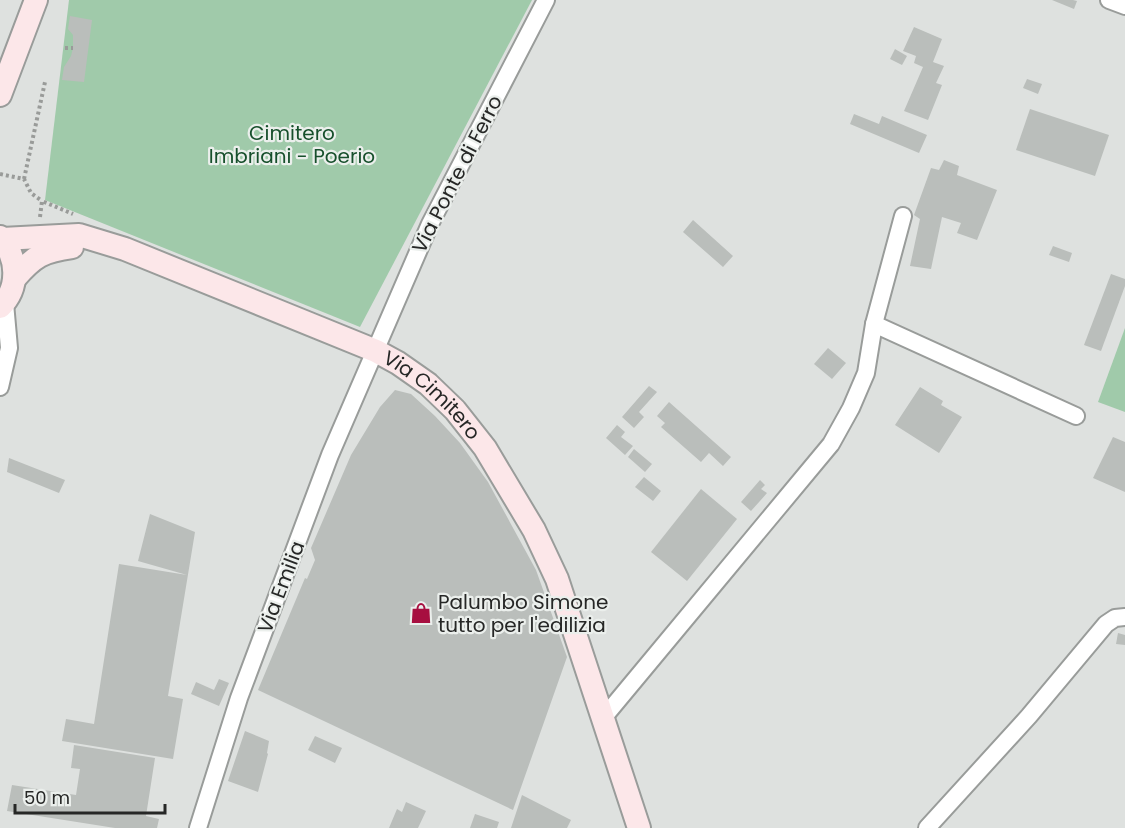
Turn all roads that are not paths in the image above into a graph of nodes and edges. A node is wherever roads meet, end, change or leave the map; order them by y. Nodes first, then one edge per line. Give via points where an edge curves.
1 (36, 0) edge
2 (546, 0) edge
3 (1110, 0) edge
4 (1125, 6) edge
5 (0, 95) edge
6 (903, 216) dead end
7 (1, 238) edge
8 (99, 241) junction
9 (15, 278) junction
10 (3, 305) edge
11 (874, 324) junction
12 (376, 351) junction
13 (0, 387) edge
14 (1076, 416) dead end
15 (1125, 617) edge
16 (604, 717) junction
17 (198, 828) edge
18 (639, 828) edge
19 (927, 828) edge

1 - 5 main road
2 - 12 street, Via Ponte di Ferro via 430,224
3 - 4 street
6 - 11 street
7 - 8 main road, Via Cimitero via 78,235
7 - 9 main road via 10,251
8 - 9 main road via 49,250 32,260
8 - 12 main road, Via Cimitero
9 - 10 main road
10 - 13 street via 9,348
11 - 14 street
11 - 16 street via 866,373 831,444
12 - 16 main road, Via Cimitero via 428,384 485,448 534,530 557,579
12 - 17 street, Via Emilia via 330,455 239,698
15 - 19 street via 1106,624
16 - 18 main road, Via Cimitero

